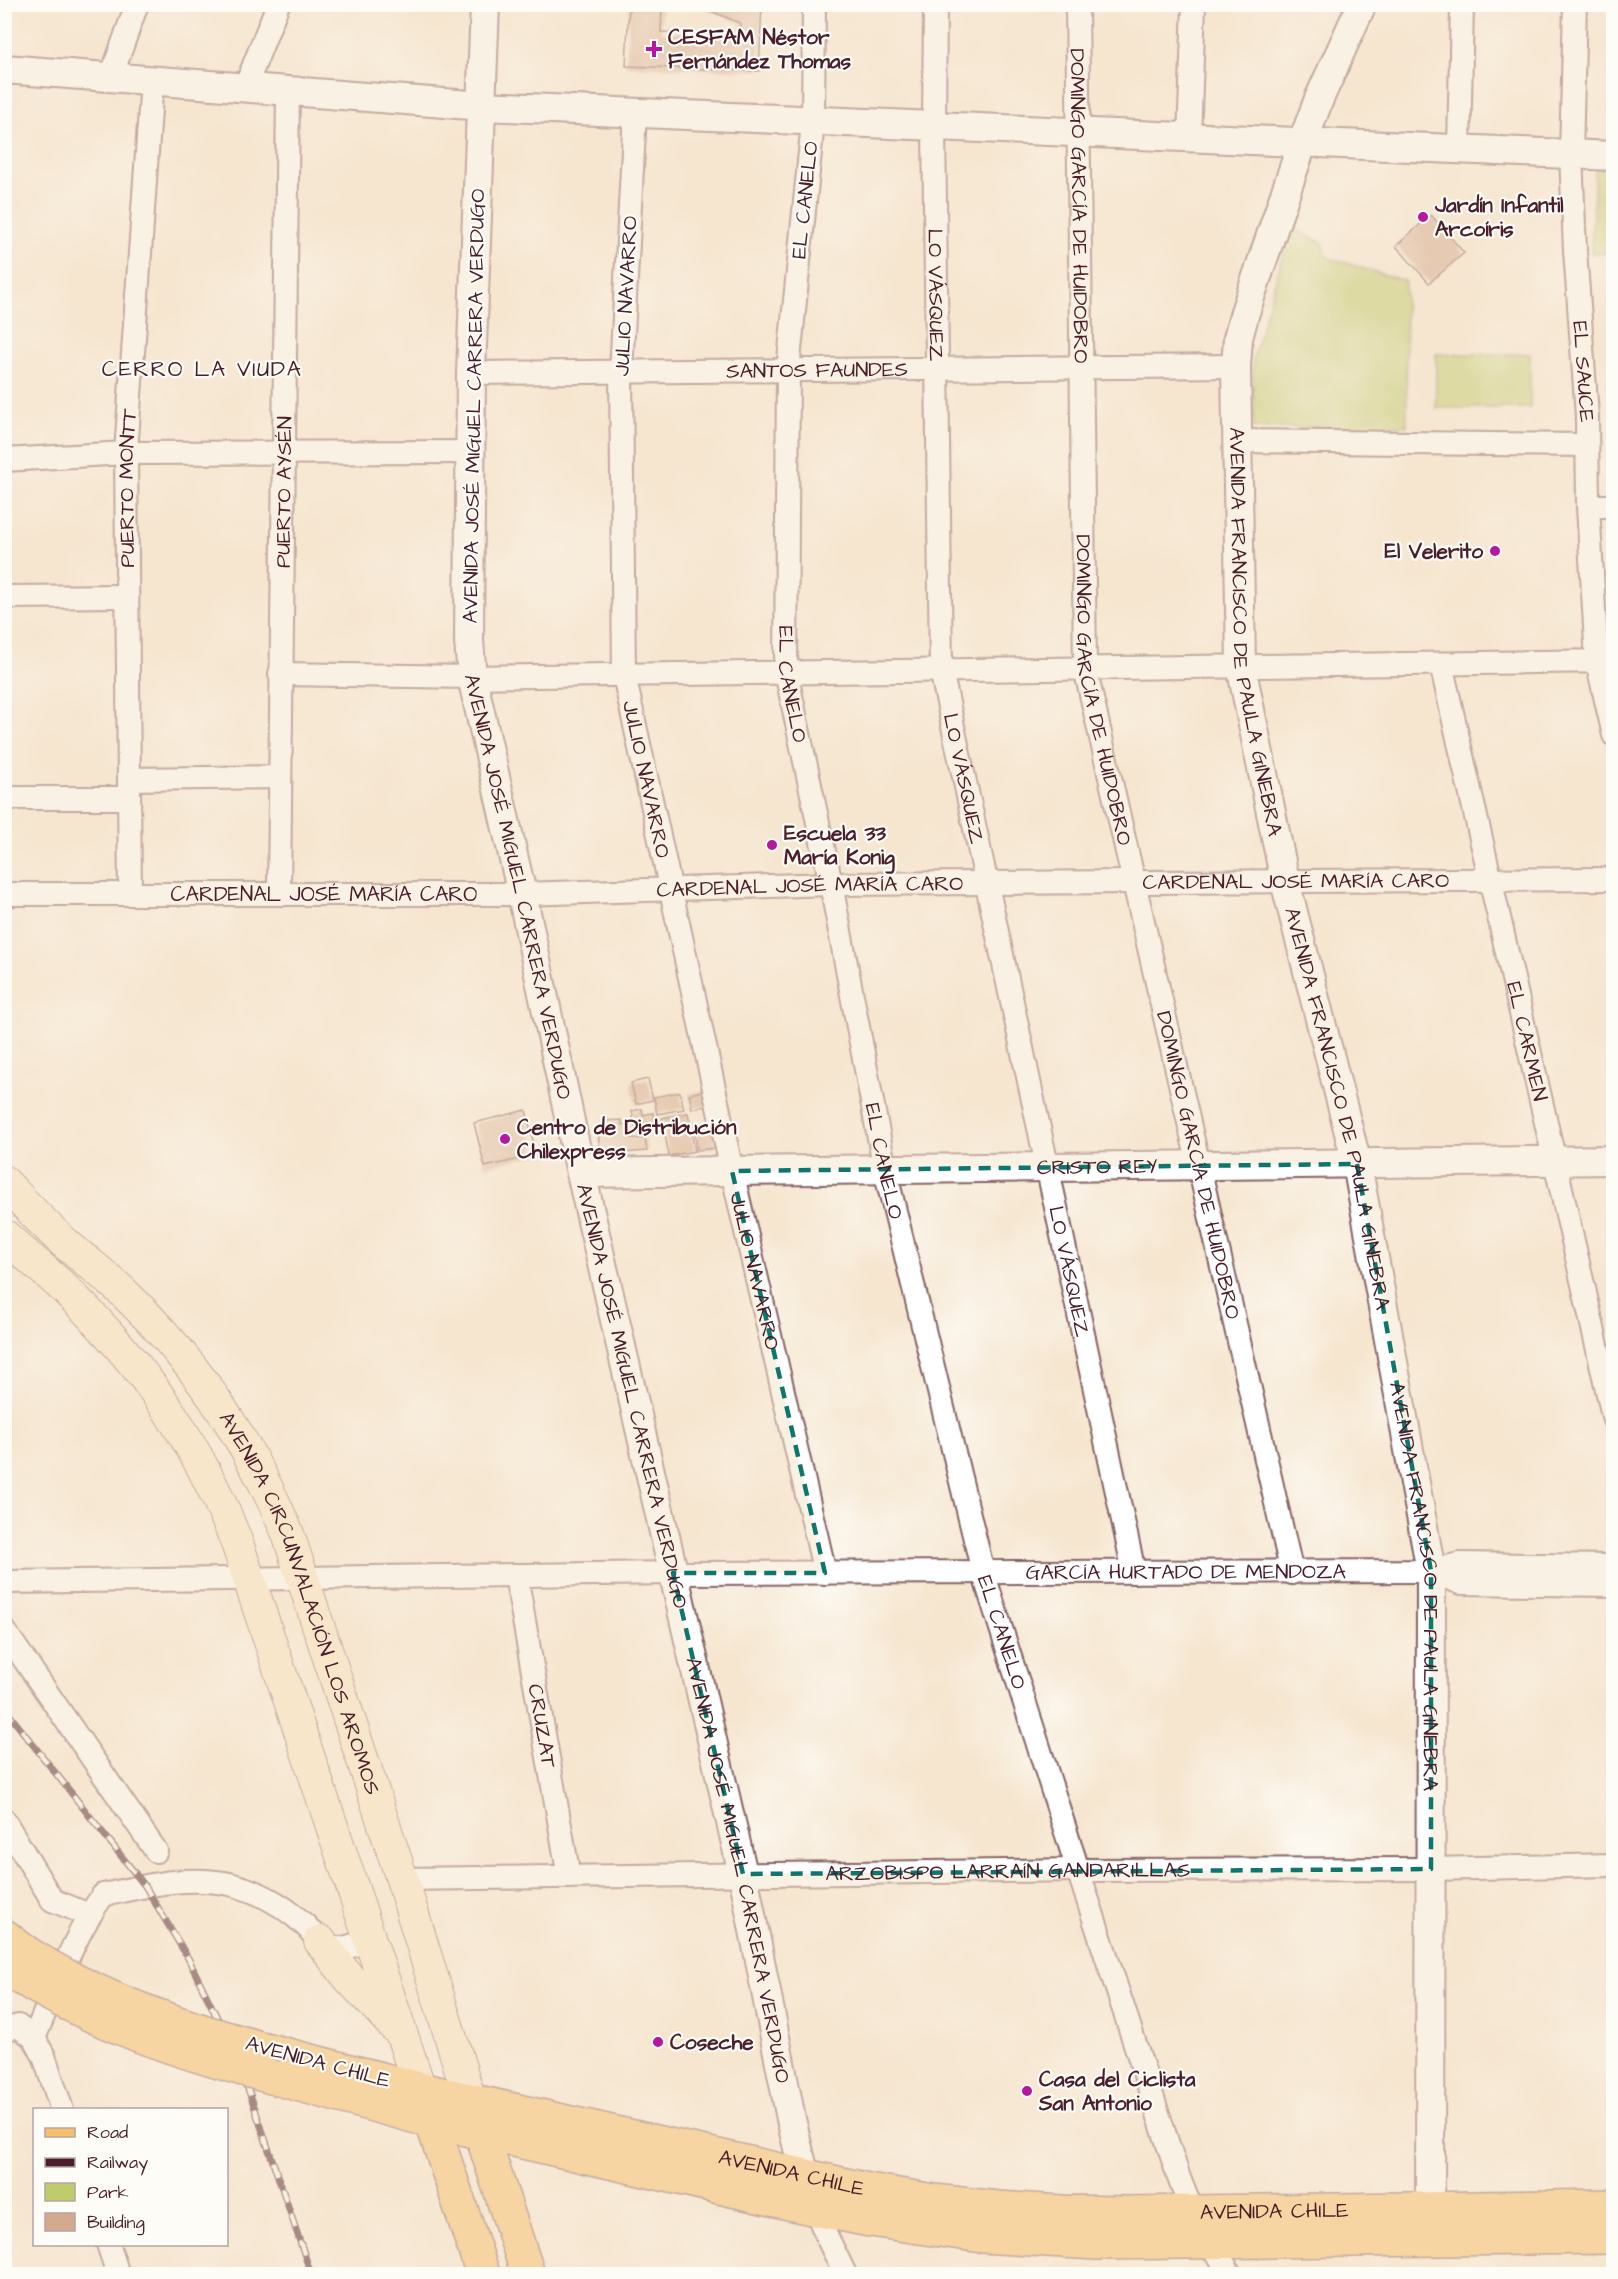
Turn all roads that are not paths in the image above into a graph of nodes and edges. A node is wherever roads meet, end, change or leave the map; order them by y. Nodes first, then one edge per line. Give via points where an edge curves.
1 (137, 4) edge
2 (278, 4) edge
3 (485, 4) edge
4 (814, 4) edge
5 (935, 4) edge
6 (1077, 4) edge
7 (1194, 4) edge
8 (1362, 4) edge
9 (1462, 4) edge
10 (1575, 4) edge
11 (4, 69) edge
12 (111, 77) junction
13 (152, 81) junction
14 (244, 88) junction
15 (288, 91) junction
16 (483, 106) junction
17 (635, 113) junction
18 (813, 122) junction
19 (934, 127) junction
20 (1078, 134) junction
21 (1189, 139) junction
22 (1302, 144) junction
23 (1459, 150) junction
24 (1571, 154) junction
25 (1614, 156) edge
26 (1236, 366) junction
27 (1081, 368) junction
28 (937, 369) junction
29 (788, 370) junction
30 (621, 372) junction
31 (471, 373) junction
32 (1237, 441) junction
33 (1587, 445) junction
34 (282, 451) junction
35 (470, 452) junction
36 (126, 453) junction
37 (4, 460) edge
38 (1588, 506) junction
39 (1614, 506) edge
40 (127, 596) junction
41 (4, 597) edge
42 (1605, 661) edge
43 (1441, 664) junction
44 (1241, 666) junction
45 (1085, 668) junction
46 (941, 670) junction
47 (786, 672) junction
48 (280, 674) junction
49 (624, 675) junction
50 (472, 677) junction
51 (1614, 735) edge
52 (280, 777) junction
53 (129, 788) junction
54 (4, 798) edge
55 (1491, 879) junction
56 (1614, 879) edge
57 (1135, 881) junction
58 (1285, 881) junction
59 (986, 883) junction
60 (831, 884) junction
61 (671, 889) junction
62 (4, 894) edge
63 (130, 894) junction
64 (279, 894) junction
65 (522, 894) junction
66 (1614, 1160) edge
67 (1555, 1162) junction
68 (1357, 1164) junction
69 (1198, 1166) junction
70 (1047, 1168) junction
71 (885, 1170) junction
72 (732, 1172) junction
73 (581, 1173) junction
74 (4, 1182) edge
75 (4, 1235) edge
76 (1614, 1420) edge
77 (1614, 1566) edge
78 (1431, 1571) junction
79 (983, 1572) junction
80 (1134, 1572) junction
81 (674, 1573) junction
82 (825, 1573) junction
83 (1292, 1573) junction
84 (516, 1575) junction
85 (303, 1578) junction
86 (248, 1579) junction
87 (4, 1582) edge
88 (1614, 1585) edge
89 (4, 1630) edge
90 (4, 1820) edge
91 (156, 1851) dead end
92 (1614, 1865) edge
93 (1431, 1869) junction
94 (1078, 1870) junction
95 (743, 1874) junction
96 (569, 1877) junction
97 (402, 1880) junction
98 (88, 1915) junction
99 (369, 1939) junction
100 (320, 1941) junction
101 (12, 1957) edge
102 (19, 2032) edge
103 (401, 2033) junction
104 (269, 2064) junction
105 (420, 2089) junction
106 (470, 2100) junction
107 (62, 2108) edge
108 (431, 2121) junction
109 (480, 2132) junction
110 (802, 2162) junction
111 (1614, 2206) edge
112 (815, 2209) junction
113 (1192, 2211) junction
114 (1430, 2223) junction
115 (1614, 2237) edge
116 (1210, 2240) junction
117 (109, 2246) edge
118 (526, 2270) edge
119 (118, 2274) edge
120 (483, 2274) edge
121 (489, 2274) edge
122 (845, 2274) edge
123 (1230, 2274) edge

1 - 12 street
2 - 14 street
3 - 16 street, AVENIDA JOSÉ MIGUEL CARRERA VERDUGO
4 - 18 street, EL CANELO
5 - 19 street, LO VÁSQUEZ
6 - 20 street, DOMINGO GARCÍA DE HUIDOBRO
7 - 21 street
8 - 22 street, AVENIDA FRANCISCO DE PAULA GINEBRA
9 - 23 street
10 - 24 street, EL SAUCE
11 - 12 street
12 - 13 street
13 - 14 street
13 - 36 street, PUERTO MONTT
14 - 15 street
15 - 16 street
15 - 34 street, PUERTO AYSÉN
16 - 17 street
16 - 31 street, AVENIDA JOSÉ MIGUEL CARRERA VERDUGO
17 - 18 street
17 - 30 street, JULIO NAVARRO
18 - 19 street
18 - 29 street, EL CANELO
19 - 20 street
19 - 28 street, LO VÁSQUEZ
20 - 21 street
20 - 27 street, DOMINGO GARCÍA DE HUIDOBRO
21 - 22 street
22 - 23 street
22 - 26 street, AVENIDA FRANCISCO DE PAULA GINEBRA via 1245,312
23 - 24 street
24 - 25 street
24 - 33 street, EL SAUCE
26 - 27 street, SANTOS FAUNDES
26 - 32 street, AVENIDA FRANCISCO DE PAULA GINEBRA
27 - 28 street, SANTOS FAUNDES
27 - 45 street, DOMINGO GARCÍA DE HUIDOBRO
28 - 29 street, SANTOS FAUNDES
28 - 46 street, LO VÁSQUEZ
29 - 30 street, SANTOS FAUNDES
29 - 47 street, EL CANELO
30 - 31 street, SANTOS FAUNDES
30 - 49 street, JULIO NAVARRO
31 - 35 street, AVENIDA JOSÉ MIGUEL CARRERA VERDUGO
32 - 33 street
32 - 44 street, AVENIDA FRANCISCO DE PAULA GINEBRA
33 - 38 street, EL SAUCE
34 - 35 street
34 - 36 street
34 - 48 street, PUERTO AYSÉN
35 - 50 street, AVENIDA JOSÉ MIGUEL CARRERA VERDUGO
36 - 37 street
36 - 40 street, PUERTO MONTT
38 - 39 street
38 - 42 street, EL SAUCE
40 - 41 street
40 - 53 street, PUERTO MONTT
42 - 43 street
42 - 51 street, EL SAUCE
43 - 44 street
43 - 55 street, EL CARMEN
44 - 45 street
44 - 58 street, AVENIDA FRANCISCO DE PAULA GINEBRA
45 - 46 street
45 - 57 street, DOMINGO GARCÍA DE HUIDOBRO
46 - 47 street
46 - 59 street, LO VÁSQUEZ
47 - 49 street
47 - 60 street, EL CANELO
48 - 50 street
48 - 52 street, PUERTO AYSÉN
49 - 50 street
49 - 61 street, JULIO NAVARRO
50 - 65 street, AVENIDA JOSÉ MIGUEL CARRERA VERDUGO
52 - 53 street
52 - 64 street, PUERTO AYSÉN
53 - 54 street
53 - 63 street, PUERTO MONTT
55 - 56 street, CARDENAL JOSÉ MARÍA CARO
55 - 58 street, CARDENAL JOSÉ MARÍA CARO
55 - 67 street, EL CARMEN
57 - 58 street, CARDENAL JOSÉ MARÍA CARO
57 - 59 street, CARDENAL JOSÉ MARÍA CARO
57 - 69 street, DOMINGO GARCÍA DE HUIDOBRO
58 - 68 street, AVENIDA FRANCISCO DE PAULA GINEBRA
59 - 60 street, CARDENAL JOSÉ MARÍA CARO
59 - 70 street, LO VÁSQUEZ
60 - 61 street, CARDENAL JOSÉ MARÍA CARO
60 - 71 street, EL CANELO
61 - 65 street, CARDENAL JOSÉ MARÍA CARO
61 - 72 street, JULIO NAVARRO
62 - 63 street, CARDENAL JOSÉ MARÍA CARO
63 - 64 street, CARDENAL JOSÉ MARÍA CARO
64 - 65 street, CARDENAL JOSÉ MARÍA CARO
65 - 73 street, AVENIDA JOSÉ MIGUEL CARRERA VERDUGO
66 - 67 street, CRISTO REY
67 - 68 street, CRISTO REY
67 - 76 street, EL CARMEN
68 - 69 street, CRISTO REY
68 - 78 street, AVENIDA FRANCISCO DE PAULA GINEBRA
69 - 70 street, CRISTO REY
69 - 83 street, DOMINGO GARCÍA DE HUIDOBRO
70 - 71 street, CRISTO REY
70 - 80 street, LO VÁSQUEZ
71 - 72 street, CRISTO REY
71 - 79 street, EL CANELO
72 - 73 street, CRISTO REY
72 - 82 street, JULIO NAVARRO
73 - 81 street, AVENIDA JOSÉ MIGUEL CARRERA VERDUGO
74 - 85 main road, AVENIDA CIRCUNVALACIÓN LOS AROMOS via 64,1243 120,1289 204,1381 229,1417 271,1494
75 - 86 main road, AVENIDA CIRCUNVALACIÓN LOS AROMOS via 80,1305 157,1393 198,1455 215,1489
77 - 78 street, GARCÍA HURTADO DE MENDOZA via 1459,1564
78 - 83 street, GARCÍA HURTADO DE MENDOZA
78 - 88 street, GARCÍA HURTADO DE MENDOZA via 1461,1583
78 - 93 street, AVENIDA FRANCISCO DE PAULA GINEBRA
79 - 80 street, GARCÍA HURTADO DE MENDOZA
79 - 82 street, GARCÍA HURTADO DE MENDOZA
79 - 94 street, EL CANELO
80 - 83 street, GARCÍA HURTADO DE MENDOZA
81 - 82 street, GARCÍA HURTADO DE MENDOZA
81 - 84 street, GARCÍA HURTADO DE MENDOZA
81 - 95 street, AVENIDA JOSÉ MIGUEL CARRERA VERDUGO
84 - 85 street, GARCÍA HURTADO DE MENDOZA
84 - 96 street, CRUZAT
85 - 86 street, GARCÍA HURTADO DE MENDOZA
85 - 97 main road, AVENIDA CIRCUNVALACIÓN LOS AROMOS
86 - 87 street, GARCÍA HURTADO DE MENDOZA
86 - 99 main road, AVENIDA CIRCUNVALACIÓN LOS AROMOS
89 - 91 street
90 - 98 street via 52,1900
92 - 93 street, ARZOBISPO LARRAÍN GANDARILLAS
93 - 94 street, ARZOBISPO LARRAÍN GANDARILLAS
93 - 114 street, AVENIDA FRANCISCO DE PAULA GINEBRA
94 - 95 street, ARZOBISPO LARRAÍN GANDARILLAS
94 - 113 street, EL CANELO
95 - 96 street, ARZOBISPO LARRAÍN GANDARILLAS
95 - 110 street, AVENIDA JOSÉ MIGUEL CARRERA VERDUGO
96 - 97 street, ARZOBISPO LARRAÍN GANDARILLAS
97 - 106 main road, AVENIDA CIRCUNVALACIÓN LOS AROMOS
98 - 100 street via 103,1895 166,1881 210,1881 271,1900
98 - 102 street
99 - 100 street via 340,1948
99 - 103 main road, AVENIDA CIRCUNVALACIÓN LOS AROMOS
100 - 103 main road
101 - 104 main road, AVENIDA CHILE, bridge via 181,2024
102 - 107 street via 44,2056
103 - 105 main road, AVENIDA CIRCUNVALACIÓN LOS AROMOS
104 - 105 main road, AVENIDA CHILE
104 - 108 main road, AVENIDA CHILE
105 - 106 main road, AVENIDA CHILE
105 - 108 main road
106 - 109 main road
106 - 110 main road, AVENIDA CHILE via 769,2169
108 - 109 main road, AVENIDA CHILE
108 - 120 main road
109 - 112 main road, AVENIDA CHILE
109 - 118 main road
110 - 112 street, AVENIDA JOSÉ MIGUEL CARRERA VERDUGO
110 - 113 main road, AVENIDA CHILE via 923,2199 1063,2212
111 - 114 main road, AVENIDA CHILE
112 - 116 main road, AVENIDA CHILE via 925,2229 1039,2241
112 - 122 street, AVENIDA JOSÉ MIGUEL CARRERA VERDUGO
113 - 114 main road, AVENIDA CHILE
113 - 116 street, EL CANELO
114 - 115 main road, AVENIDA CHILE
114 - 116 main road, AVENIDA CHILE
116 - 123 street, EL CANELO
117 - 119 street
118 - 121 main road

